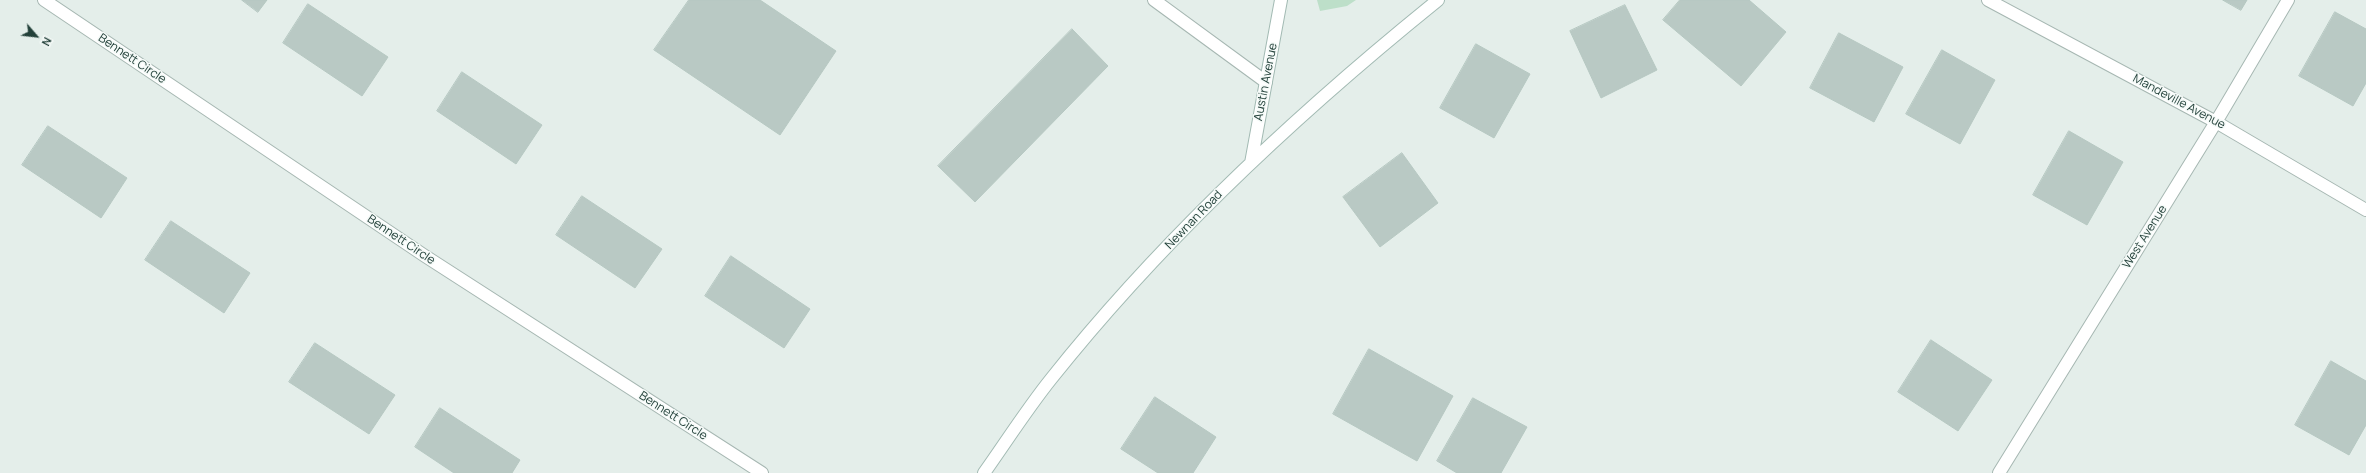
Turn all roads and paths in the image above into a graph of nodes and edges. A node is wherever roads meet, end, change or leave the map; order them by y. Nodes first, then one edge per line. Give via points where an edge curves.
1 (44, 0) edge
2 (1154, 0) edge
3 (1281, 0) edge
4 (1438, 0) edge
5 (1988, 0) edge
6 (2288, 0) edge
7 (1266, 82) junction
8 (2216, 122) junction
9 (1251, 163) junction
10 (2366, 210) edge
11 (762, 473) edge
12 (984, 473) edge
13 (1999, 473) edge

1 - 11 street, Bennett Circle via 425,256
2 - 7 street
3 - 7 street, Austin Avenue
4 - 9 street, Newnan Road via 1375,51
5 - 8 street, Mandeville Avenue
6 - 8 street, West Avenue
7 - 9 street, Austin Avenue
8 - 10 street, Mandeville Avenue
8 - 13 street, West Avenue
9 - 12 street, Newnan Road via 1181,232 1114,304 1051,379

